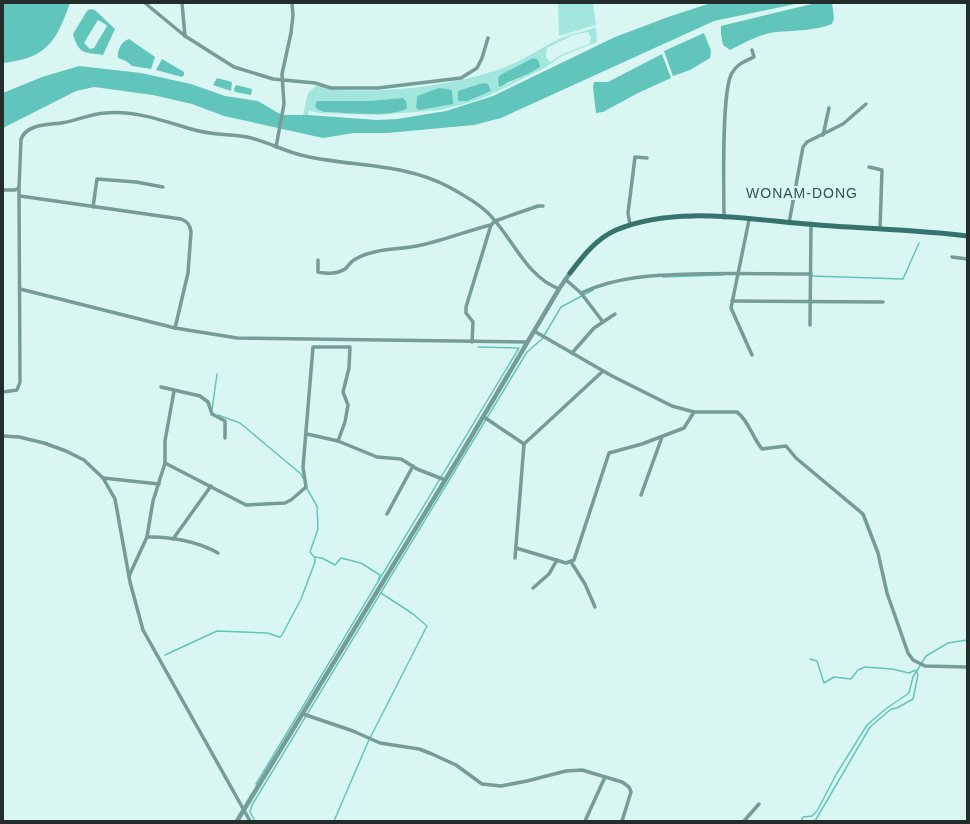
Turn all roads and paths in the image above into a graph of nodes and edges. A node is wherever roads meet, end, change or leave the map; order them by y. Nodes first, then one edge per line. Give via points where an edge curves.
1 (145, 3) edge
2 (182, 3) edge
3 (292, 3) edge
4 (185, 36) junction
5 (488, 38) dead end
6 (752, 50) dead end
7 (282, 81) junction
8 (866, 104) dead end
9 (829, 108) dead end
10 (823, 135) junction
11 (276, 147) junction
12 (647, 158) dead end
13 (869, 167) dead end
14 (163, 187) dead end
15 (19, 188) junction
16 (3, 190) edge
17 (20, 196) junction
18 (543, 206) dead end
19 (93, 207) junction
20 (724, 218) junction
21 (749, 220) junction
22 (495, 221) junction
23 (789, 223) junction
24 (491, 225) junction
25 (630, 225) junction
26 (811, 225) junction
27 (880, 229) junction
28 (967, 236) edge
29 (952, 257) dead end
30 (967, 259) edge
31 (318, 260) dead end
32 (570, 273) joint
33 (738, 273) junction
34 (811, 274) junction
35 (565, 279) junction
36 (559, 288) junction
37 (20, 290) junction
38 (581, 293) junction
39 (732, 301) junction
40 (811, 302) junction
41 (883, 302) dead end
42 (615, 314) dead end
43 (603, 322) junction
44 (810, 325) dead end
45 (175, 328) junction
46 (534, 331) junction
47 (472, 342) junction
48 (527, 342) junction
49 (572, 353) junction
50 (752, 355) dead end
51 (603, 371) junction
52 (161, 387) dead end
53 (174, 391) junction
54 (3, 392) edge
55 (694, 412) junction
56 (484, 416) junction
57 (307, 434) junction
58 (3, 436) edge
59 (662, 437) junction
60 (225, 438) dead end
61 (338, 441) junction
62 (524, 444) junction
63 (165, 463) junction
64 (413, 466) junction
65 (103, 478) junction
66 (445, 480) junction
67 (159, 484) junction
68 (211, 486) junction
69 (641, 495) dead end
70 (387, 514) dead end
71 (147, 537) junction
72 (172, 539) junction
73 (516, 548) junction
74 (218, 553) dead end
75 (515, 558) dead end
76 (557, 560) junction
77 (571, 562) junction
78 (129, 576) junction
79 (533, 588) dead end
80 (595, 607) dead end
81 (967, 667) edge
82 (303, 714) junction
83 (605, 777) junction
84 (759, 804) dead end
85 (244, 810) junction
86 (237, 821) edge
87 (250, 821) edge
88 (585, 821) edge
89 (622, 821) edge
90 (744, 821) edge

1 - 4 street
2 - 4 street
3 - 7 street via 291,33
4 - 7 street via 234,67
5 - 7 street via 477,68 461,78 349,89
6 - 20 street via 754,57 737,66 728,85
7 - 11 street via 283,112
8 - 10 street via 842,124
9 - 10 street
10 - 23 street via 807,142 801,152
11 - 15 street via 247,137 210,134 166,121 115,113 97,114 25,132 21,139
11 - 22 street via 303,156 412,172 447,186 468,198
12 - 25 street via 635,157 628,213
13 - 27 street via 882,170
14 - 19 street via 97,179
15 - 16 street
15 - 17 street
17 - 19 street
17 - 37 street
18 - 22 street
19 - 45 street via 181,219 190,226 188,273
20 - 21 main road
20 - 25 main road via 661,218
21 - 23 main road
21 - 33 street
22 - 24 street
22 - 36 street via 538,276
23 - 26 main road
24 - 31 street via 416,246 371,253 334,273 318,272
24 - 47 street via 466,307 466,313 473,322
25 - 32 main road via 599,240
26 - 27 main road
26 - 34 street
27 - 28 main road
29 - 30 street
32 - 35 street
33 - 34 street
33 - 38 street via 644,276 600,284
33 - 39 street
34 - 40 street
35 - 36 street
35 - 38 street
36 - 46 street
37 - 45 street
37 - 54 street via 20,382 17,390
38 - 43 street
39 - 40 street
39 - 50 street via 731,308
40 - 41 street
40 - 44 street
42 - 43 street
43 - 49 street via 594,328
45 - 47 street via 237,338
46 - 48 street
46 - 49 street
47 - 48 street
48 - 56 street
49 - 51 street
51 - 55 street via 665,403
51 - 62 street
52 - 53 street
53 - 60 street via 205,399 212,414 225,421
53 - 63 street via 165,441
55 - 59 street via 684,428
55 - 81 street via 737,412 746,421 762,449 786,446 796,458 858,509 872,532 887,593 908,653 913,660 925,666
56 - 62 street
56 - 66 street
57 - 61 street
57 - 61 street via 313,347 350,347 349,368 342,392 348,405
57 - 68 street via 303,470 307,484 291,500 246,506
58 - 65 street via 19,437 66,451 84,460
59 - 69 street
59 - 77 street via 609,453 576,555
61 - 64 street via 378,457 401,459
62 - 73 street
63 - 67 street
63 - 68 street
64 - 66 street
64 - 70 street
65 - 67 street
65 - 78 street via 115,499
66 - 82 street
67 - 71 street via 152,505
68 - 72 street
71 - 72 street
71 - 78 street
72 - 74 street via 196,544
73 - 75 street
73 - 76 street
76 - 77 street
76 - 79 street via 548,574
77 - 80 street via 582,578
78 - 85 street via 143,630 236,800
82 - 83 street via 380,743 419,749 432,754 456,765 482,784 501,786 566,771 582,770
82 - 85 street
83 - 88 street
83 - 89 street via 629,787 630,798
84 - 90 street
85 - 86 street
85 - 87 street

